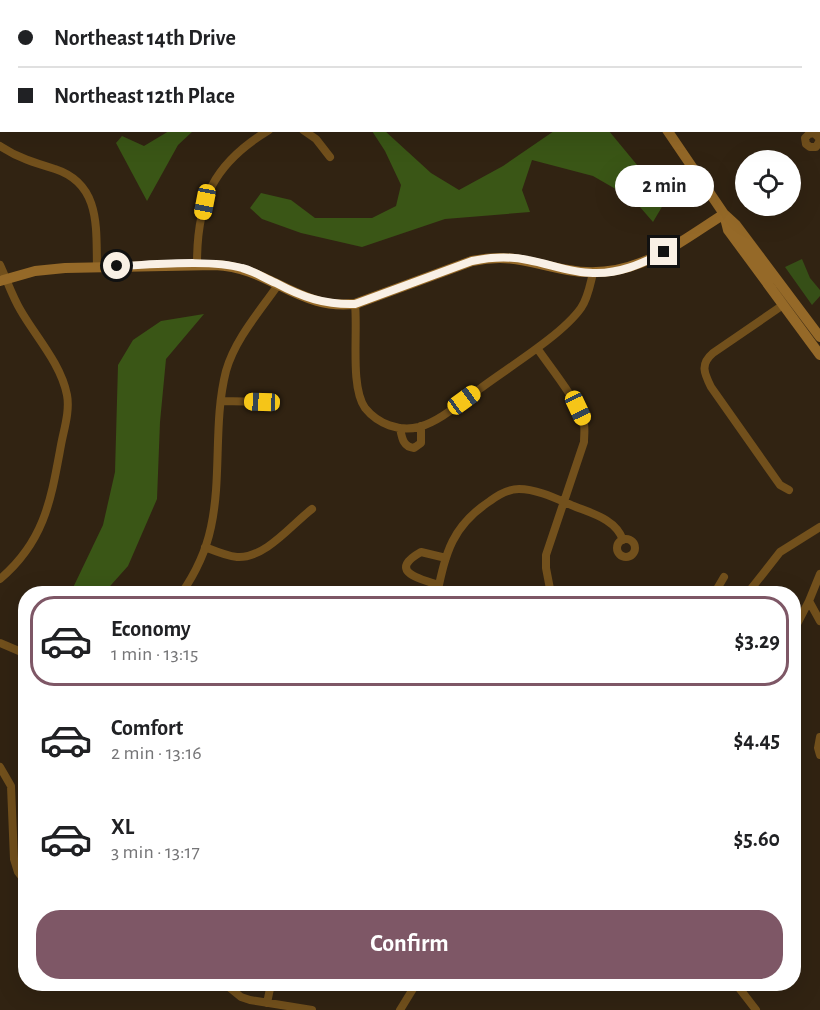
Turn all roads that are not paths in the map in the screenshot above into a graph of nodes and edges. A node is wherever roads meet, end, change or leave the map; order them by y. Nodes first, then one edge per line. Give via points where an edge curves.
1 (266, 132) edge
2 (306, 132) edge
3 (668, 132) edge
4 (0, 146) edge
5 (330, 157) dead end
6 (724, 214) junction
7 (197, 264) junction
8 (0, 265) edge
9 (97, 267) junction
10 (770, 270) junction
11 (593, 273) junction
12 (3, 279) edge
13 (278, 285) junction
14 (355, 304) junction
15 (783, 305) junction
16 (820, 337) edge
17 (537, 348) junction
18 (820, 355) edge
19 (221, 401) junction
20 (262, 402) dead end
21 (421, 426) junction
22 (400, 428) junction
23 (789, 490) dead end
24 (565, 503) junction
25 (312, 509) dead end
26 (820, 527) edge
27 (623, 540) dead end
28 (205, 547) junction
29 (446, 558) junction
30 (820, 574) edge
31 (724, 577) dead end
32 (0, 579) edge
33 (186, 586) edge
34 (430, 586) edge
35 (439, 586) edge
36 (549, 586) edge
37 (719, 586) edge
38 (753, 586) edge
39 (809, 601) junction
40 (801, 616) edge
41 (820, 621) edge
42 (0, 643) edge
43 (18, 651) edge
44 (820, 737) edge
45 (820, 755) edge
46 (0, 768) edge
47 (18, 872) edge
48 (234, 991) edge
49 (270, 991) edge
50 (411, 991) edge
51 (741, 991) edge
52 (267, 1003) junction
53 (312, 1010) edge
54 (399, 1010) edge
55 (756, 1010) edge

1 - 7 street via 238,152 209,189 197,244
2 - 5 street
3 - 6 street
4 - 9 street via 22,159 67,175 86,191 96,219
6 - 10 street
6 - 11 street via 642,264
6 - 15 street via 728,230
7 - 9 street
7 - 13 street via 242,268
8 - 12 street
9 - 12 street via 35,271
10 - 15 street via 769,280 782,297
10 - 16 street
11 - 14 street via 502,256 472,261
11 - 17 street via 580,309
12 - 32 street via 54,364 67,396 67,417 40,530
13 - 14 street via 324,303
13 - 19 street via 231,357
14 - 22 street via 356,388 374,417
15 - 18 street
15 - 23 street via 713,353 704,363 704,372 780,485
17 - 21 street
17 - 24 street via 584,421 584,442
19 - 20 street
19 - 28 street via 214,506
21 - 22 street
21 - 22 street via 421,443 414,448 404,443
24 - 27 street via 601,517 621,532
24 - 29 street via 520,489 500,495 460,527
24 - 36 street via 546,555
25 - 28 street via 255,553 237,557
26 - 38 street via 780,552
28 - 33 street
29 - 34 street via 421,552 408,561 411,576
29 - 35 street
30 - 39 street
31 - 37 street
39 - 40 street
39 - 41 street
42 - 43 street
44 - 45 street
46 - 47 street via 11,786
48 - 52 street via 241,997
49 - 52 street
50 - 54 street
51 - 55 street
52 - 53 street

